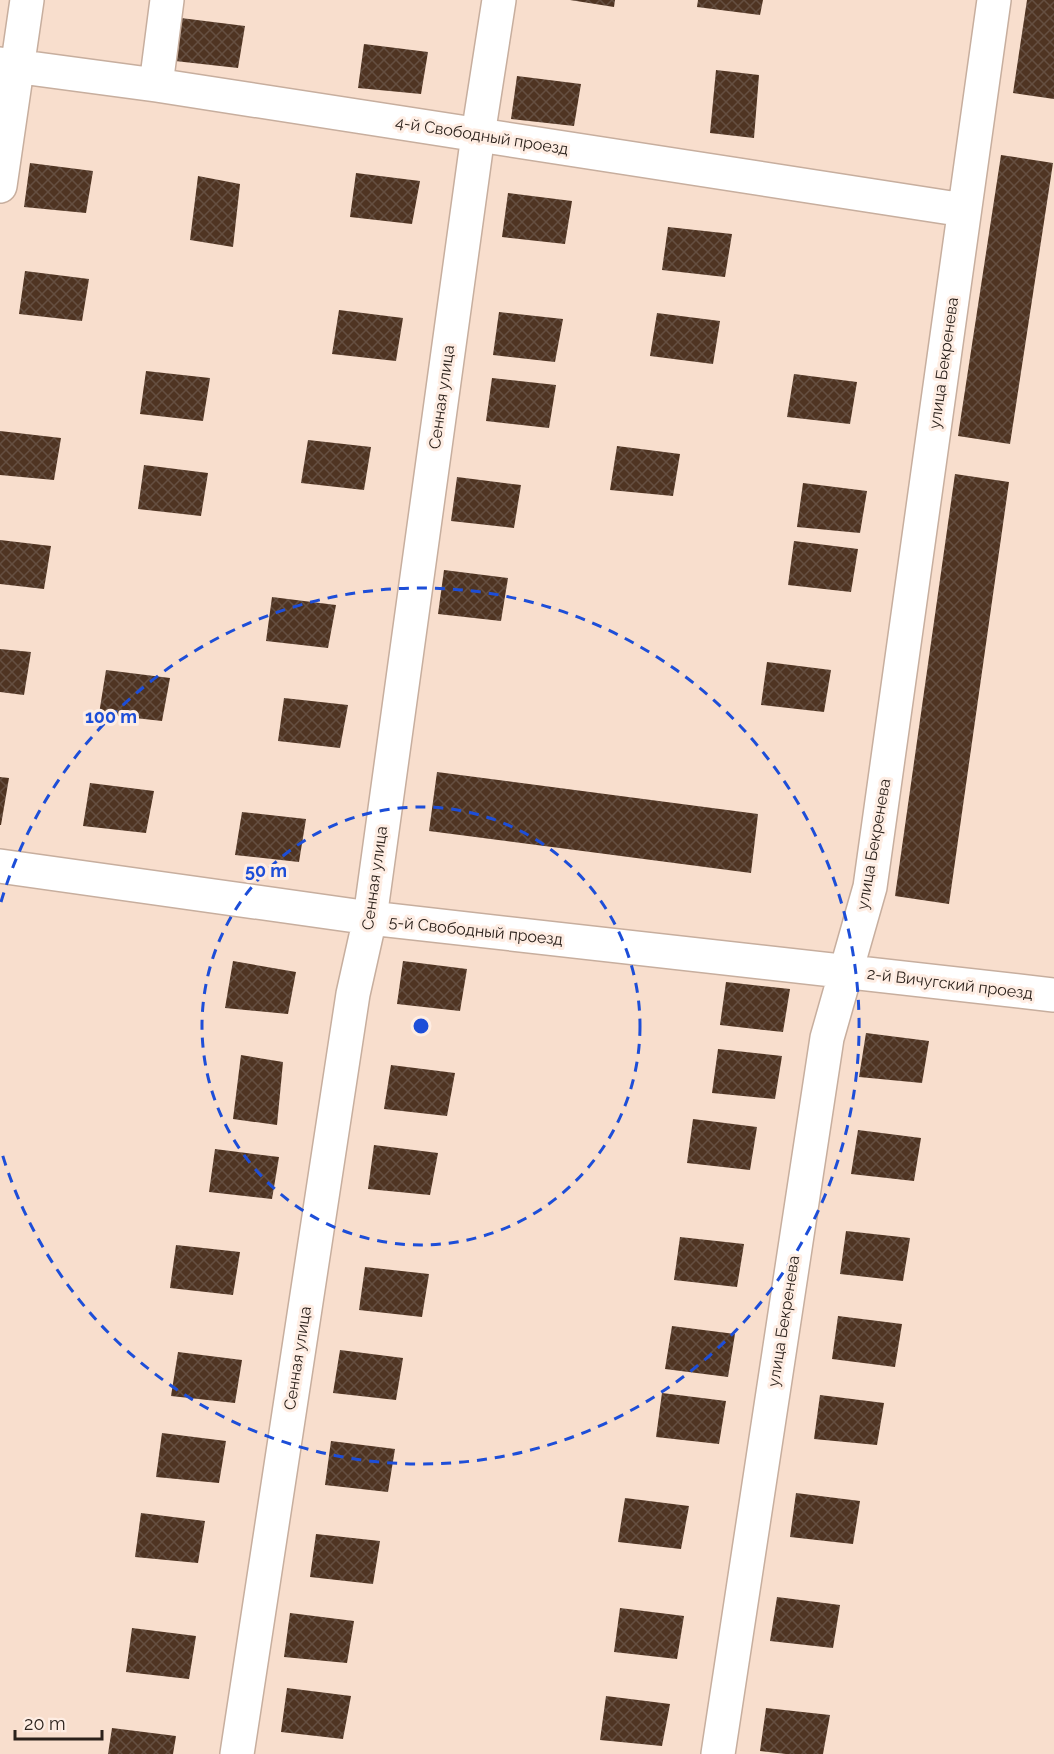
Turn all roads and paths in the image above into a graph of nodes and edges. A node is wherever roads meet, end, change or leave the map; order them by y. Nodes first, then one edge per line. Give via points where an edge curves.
1 (27, 0) edge
2 (167, 0) edge
3 (499, 0) edge
4 (994, 0) edge
5 (8, 65) edge
6 (156, 85) junction
7 (478, 135) junction
8 (0, 186) edge
9 (964, 210) junction
10 (0, 866) edge
11 (370, 918) junction
12 (846, 971) junction
13 (1054, 995) edge
14 (237, 1754) edge
15 (718, 1754) edge

1 - 5 street
2 - 6 street
3 - 7 street, Сенная улица
4 - 9 street, улица Бекренева
5 - 6 street, 4-й Свободный проезд
5 - 8 street
6 - 7 street, 4-й Свободный проезд
7 - 9 street, 4-й Свободный проезд
7 - 11 street, Сенная улица
9 - 12 street, улица Бекренева via 870,886
10 - 11 street, 5-й Свободный проезд
11 - 12 street, 5-й Свободный проезд
11 - 14 street, Сенная улица via 353,994
12 - 13 street, 2-й Вичугский проезд
12 - 15 street, улица Бекренева via 827,1038

